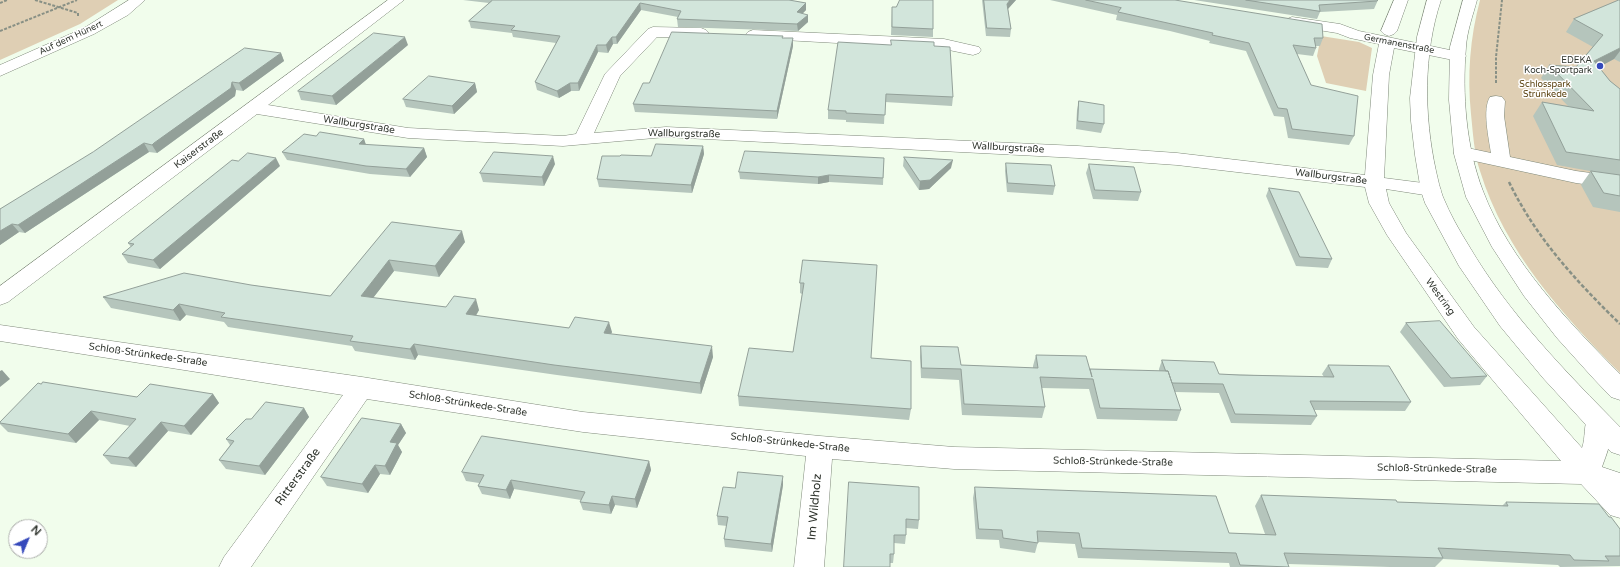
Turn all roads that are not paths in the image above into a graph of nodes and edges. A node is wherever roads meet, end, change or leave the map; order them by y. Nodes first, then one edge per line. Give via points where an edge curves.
1 (138, 0) edge
2 (397, 0) edge
3 (1401, 0) edge
4 (1434, 0) edge
5 (1470, 0) edge
6 (1274, 20) edge
7 (713, 34) edge
8 (736, 35) edge
9 (1388, 36) junction
10 (1423, 44) junction
11 (973, 50) dead end
12 (1458, 51) junction
13 (0, 71) edge
14 (1496, 101) road end
15 (254, 108) junction
16 (583, 138) junction
17 (1463, 153) junction
18 (1501, 161) junction
19 (1374, 182) junction
20 (1620, 183) edge
21 (1431, 190) junction
22 (0, 297) edge
23 (0, 333) edge
24 (362, 387) junction
25 (1620, 390) edge
26 (1598, 422) junction
27 (1620, 444) edge
28 (820, 447) junction
29 (1587, 473) junction
30 (1620, 485) edge
31 (1620, 506) edge
32 (234, 567) edge
33 (810, 567) edge

1 - 13 street, Auf dem Hünert via 89,30
2 - 15 street, Kaiserstraße
3 - 9 street, Westring
4 - 10 street
5 - 12 street
6 - 9 street, Germanenstraße via 1340,29 1355,35
7 - 16 street via 653,32 613,74
8 - 11 street via 944,44
9 - 10 street, Germanenstraße
9 - 19 street, Westring via 1381,75
10 - 12 street, Germanenstraße
10 - 21 street via 1418,104 1421,140
12 - 17 street via 1457,114
14 - 18 street
15 - 16 street, Wallburgstraße via 408,133 563,141
15 - 22 street, Kaiserstraße
16 - 19 street, Wallburgstraße via 666,132 1078,152 1177,159
17 - 18 street
17 - 25 street via 1472,189 1498,241 1515,268 1543,306
18 - 20 street via 1576,177
19 - 21 street, Wallburgstraße
19 - 29 street, Westring via 1379,203 1397,235 1466,333
21 - 26 street via 1460,251 1493,301
23 - 24 street, Schloß-Strünkede-Straße
24 - 28 street, Schloß-Strünkede-Straße via 583,422
24 - 32 street, Ritterstraße
26 - 27 street
26 - 29 street via 1598,439
28 - 29 street, Schloß-Strünkede-Straße via 954,458
28 - 33 street, Im Wildholz
29 - 30 street, Schloß-Strünkede-Straße
29 - 31 street, Westring

